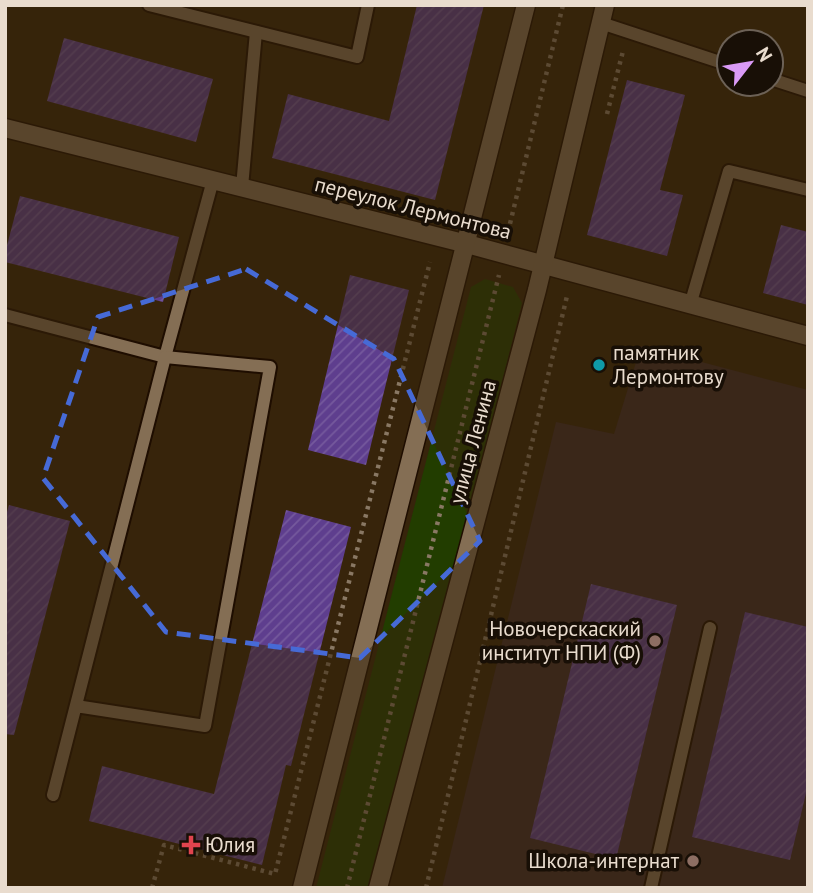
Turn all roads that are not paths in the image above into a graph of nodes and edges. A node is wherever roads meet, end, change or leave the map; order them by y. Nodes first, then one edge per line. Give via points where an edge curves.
1 (149, 5) edge
2 (368, 5) edge
3 (526, 5) edge
4 (603, 14) edge
5 (256, 32) junction
6 (715, 60) edge
7 (785, 84) edge
8 (808, 91) edge
9 (5, 128) edge
10 (213, 180) junction
11 (242, 187) junction
12 (808, 190) edge
13 (467, 244) junction
14 (544, 265) junction
15 (693, 295) dead end
16 (5, 315) edge
17 (808, 336) edge
18 (165, 357) junction
19 (710, 628) dead end
20 (76, 706) junction
21 (53, 795) dead end
22 (302, 888) edge
23 (378, 888) edge
24 (651, 888) edge

1 - 5 lane
2 - 5 lane via 357,57
3 - 13 street
4 - 6 lane via 627,32
4 - 14 street, улица Ленина
5 - 11 lane
7 - 8 lane
9 - 10 street, переулок Лермонтова
10 - 11 street, переулок Лермонтова
10 - 18 lane
11 - 13 street, переулок Лермонтова
12 - 15 lane via 729,171
13 - 14 street, переулок Лермонтова
13 - 22 street
14 - 17 street, переулок Лермонтова
14 - 23 street, улица Ленина
16 - 18 lane
18 - 20 lane
18 - 20 lane via 270,367 205,726
19 - 24 lane
20 - 21 lane

